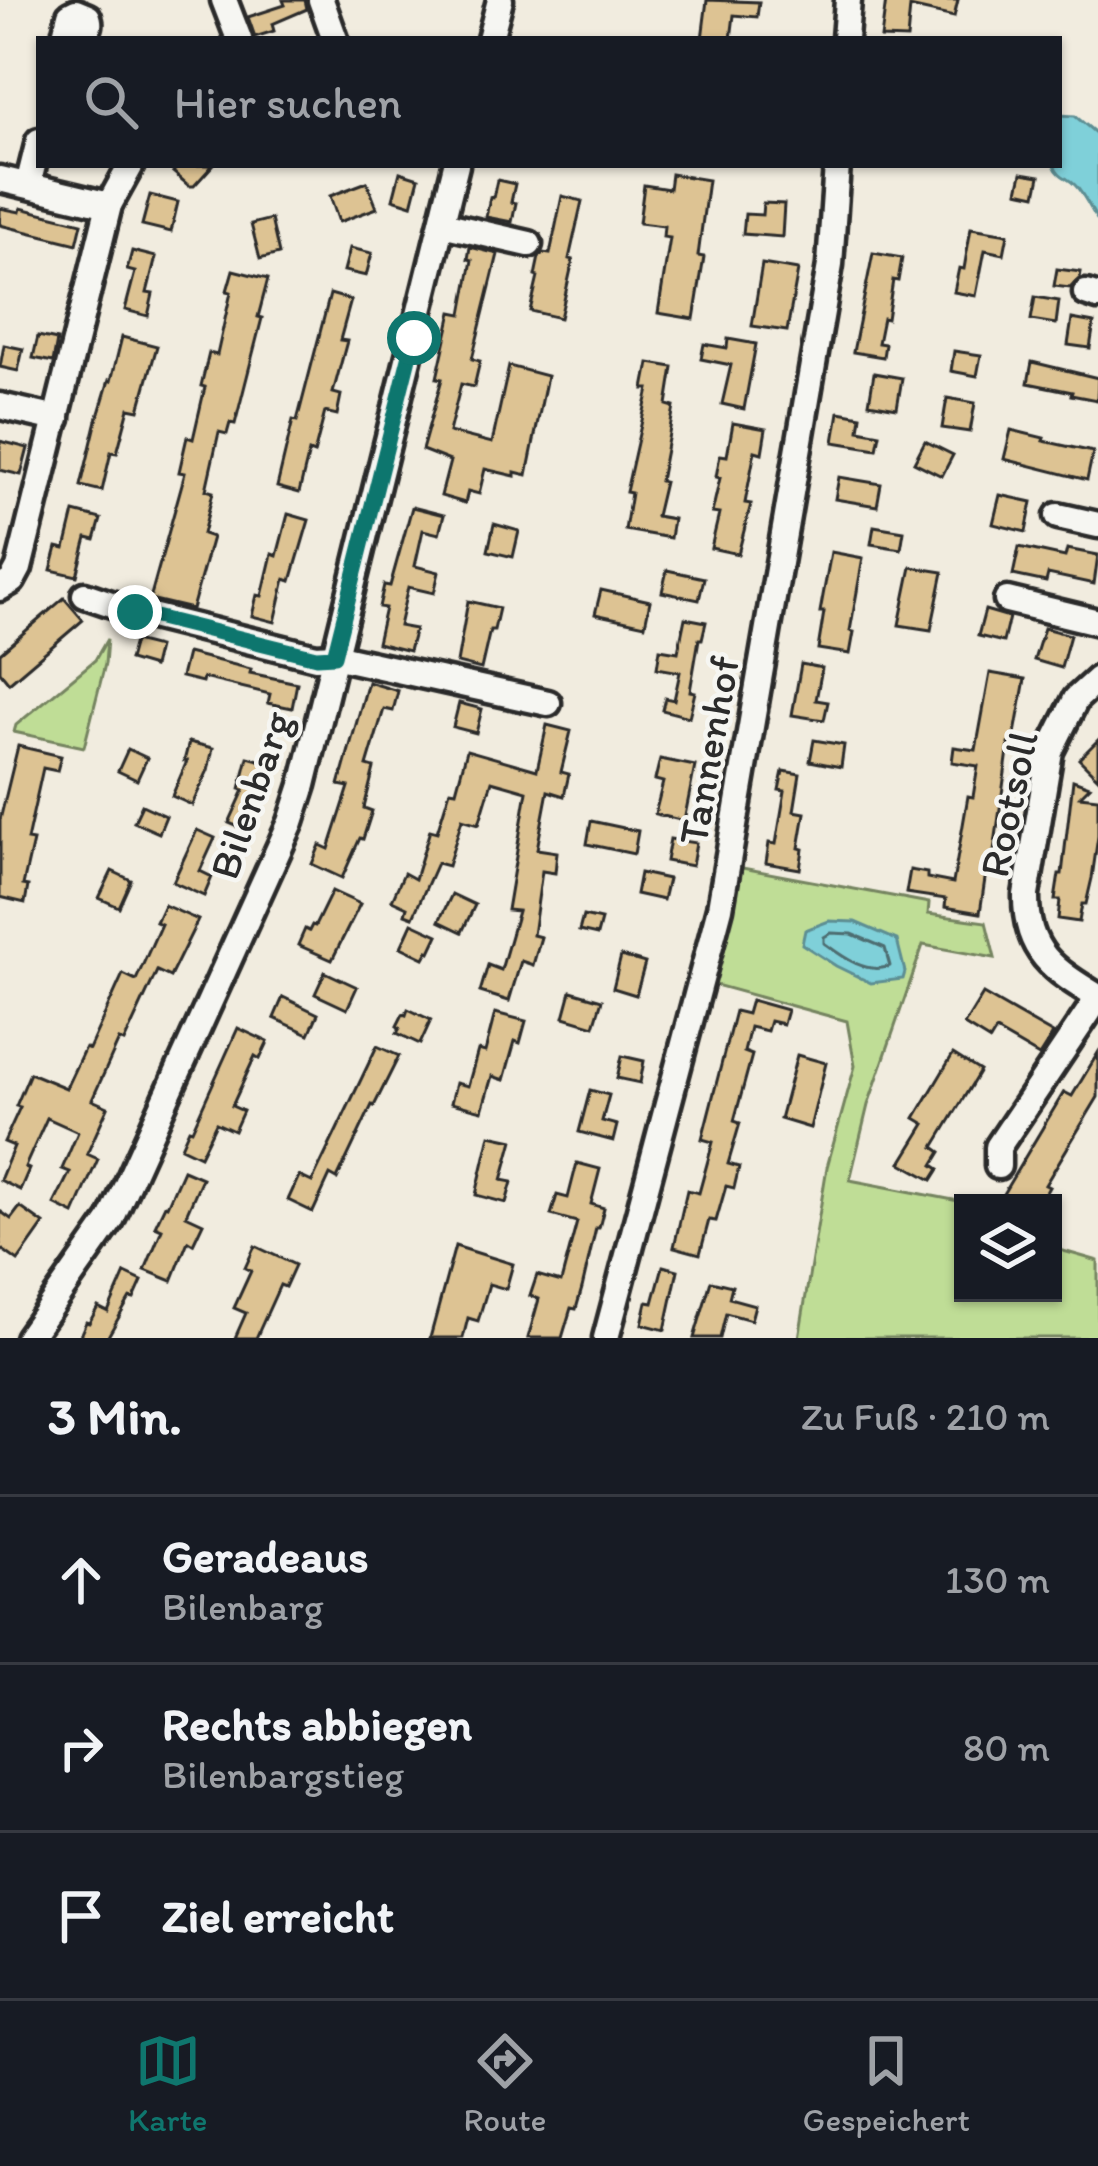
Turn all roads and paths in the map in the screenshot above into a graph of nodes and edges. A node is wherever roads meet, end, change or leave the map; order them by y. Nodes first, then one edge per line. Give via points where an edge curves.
1 (224, 0) edge
2 (321, 0) edge
3 (500, 0) edge
4 (848, 0) edge
5 (238, 36) edge
6 (334, 36) edge
7 (491, 36) edge
8 (845, 36) edge
9 (36, 154) edge
10 (129, 168) edge
11 (455, 168) edge
12 (837, 168) edge
13 (0, 178) edge
14 (28, 185) junction
15 (109, 206) junction
16 (442, 224) junction
17 (529, 244) dead end
18 (0, 406) edge
19 (57, 419) junction
20 (1058, 516) dead end
21 (1098, 526) edge
22 (0, 588) edge
23 (85, 595) dead end
24 (1007, 600) dead end
25 (1098, 622) edge
26 (334, 656) junction
27 (1098, 679) edge
28 (548, 703) dead end
29 (1098, 997) edge
30 (998, 1166) dead end
31 (28, 1338) edge
32 (606, 1338) edge

1 - 5 street
2 - 6 street
3 - 7 street
4 - 8 street
9 - 14 street
10 - 15 street
11 - 16 street, Bilenbarg
12 - 32 street, Tannenhof via 830,265 720,908
13 - 14 street
14 - 15 street
15 - 19 street
16 - 17 street
16 - 26 street, Bilenbarg
18 - 19 street
19 - 22 street via 19,568
20 - 21 street
23 - 26 street
24 - 25 street
26 - 28 street
26 - 31 street, Bilenbarg via 291,822 111,1220
27 - 29 street, Rootsoll via 1076,699 1050,751 1026,895 1040,954
29 - 30 street via 998,1148

